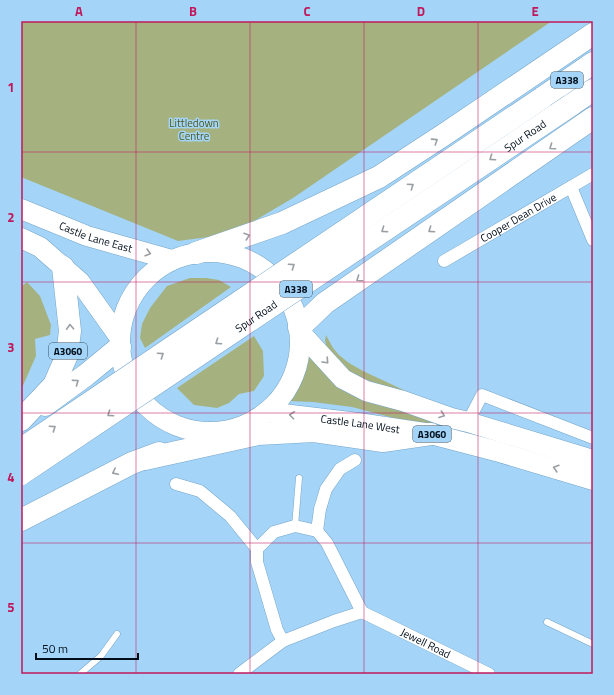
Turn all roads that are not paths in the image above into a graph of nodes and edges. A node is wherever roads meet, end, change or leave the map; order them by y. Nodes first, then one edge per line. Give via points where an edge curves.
1 (593, 30) edge
2 (593, 34) edge
3 (593, 63) edge
4 (532, 76) junction
5 (593, 90) edge
6 (593, 118) edge
7 (593, 174) edge
8 (571, 187) junction
9 (21, 209) edge
10 (21, 238) edge
11 (593, 240) edge
12 (196, 253) junction
13 (172, 260) junction
14 (444, 260) dead end
15 (63, 267) junction
16 (299, 330) junction
17 (120, 343) junction
18 (266, 412) junction
19 (21, 420) edge
20 (468, 422) junction
21 (216, 431) junction
22 (431, 434) junction
23 (593, 438) edge
24 (21, 449) edge
25 (145, 459) junction
26 (356, 460) dead end
27 (593, 460) edge
28 (21, 474) edge
29 (299, 478) dead end
30 (593, 480) edge
31 (176, 484) dead end
32 (21, 520) edge
33 (295, 526) junction
34 (317, 531) junction
35 (257, 549) junction
36 (362, 612) junction
37 (547, 622) dead end
38 (117, 634) dead end
39 (283, 642) junction
40 (593, 644) edge
41 (80, 674) edge
42 (239, 674) edge
43 (489, 674) edge

1 - 4 highway
2 - 4 highway
24 -> 3 highway, Spur Road / A338, bridge
12 -> 4 highway via 282,223 379,177
5 -> 28 highway, Spur Road / A338, bridge
6 -> 16 highway via 325,303
7 - 8 street, Cooper Dean Drive
8 - 11 street
8 - 14 street, Cooper Dean Drive
9 -> 13 main road, Castle Lane East via 87,236
10 - 15 main road via 40,247
12 - 13 main road
12 - 16 main road via 224,253 251,262 274,278 294,308
13 - 17 main road via 151,273 135,292 124,314
15 - 17 main road via 80,282
19 -> 15 highway, A3060 via 54,385 67,354 70,331
16 - 18 main road via 300,350 296,368 279,400
16 -> 20 main road, A3060 via 343,379 366,391
19 -> 17 highway via 86,375
17 - 21 main road via 124,370 135,391 150,409 170,422 192,430
18 - 21 main road via 242,426
22 -> 18 main road, Castle Lane West / A3060
20 - 23 street via 482,396
20 - 27 main road, A3060
21 - 25 highway
22 - 25 highway via 383,440 314,430 258,434
30 -> 22 main road, Castle Lane West / A3060 via 496,450
25 -> 32 highway via 132,463
26 - 34 street via 340,469 326,489
29 - 33 lane
31 - 35 street via 200,491 230,516
33 - 34 street
33 - 35 street via 274,532
34 - 36 street via 326,543
35 - 39 street via 257,562
36 - 39 street
36 - 43 street, Jewell Road
37 - 40 lane
38 - 41 lane via 101,656
39 - 42 street

